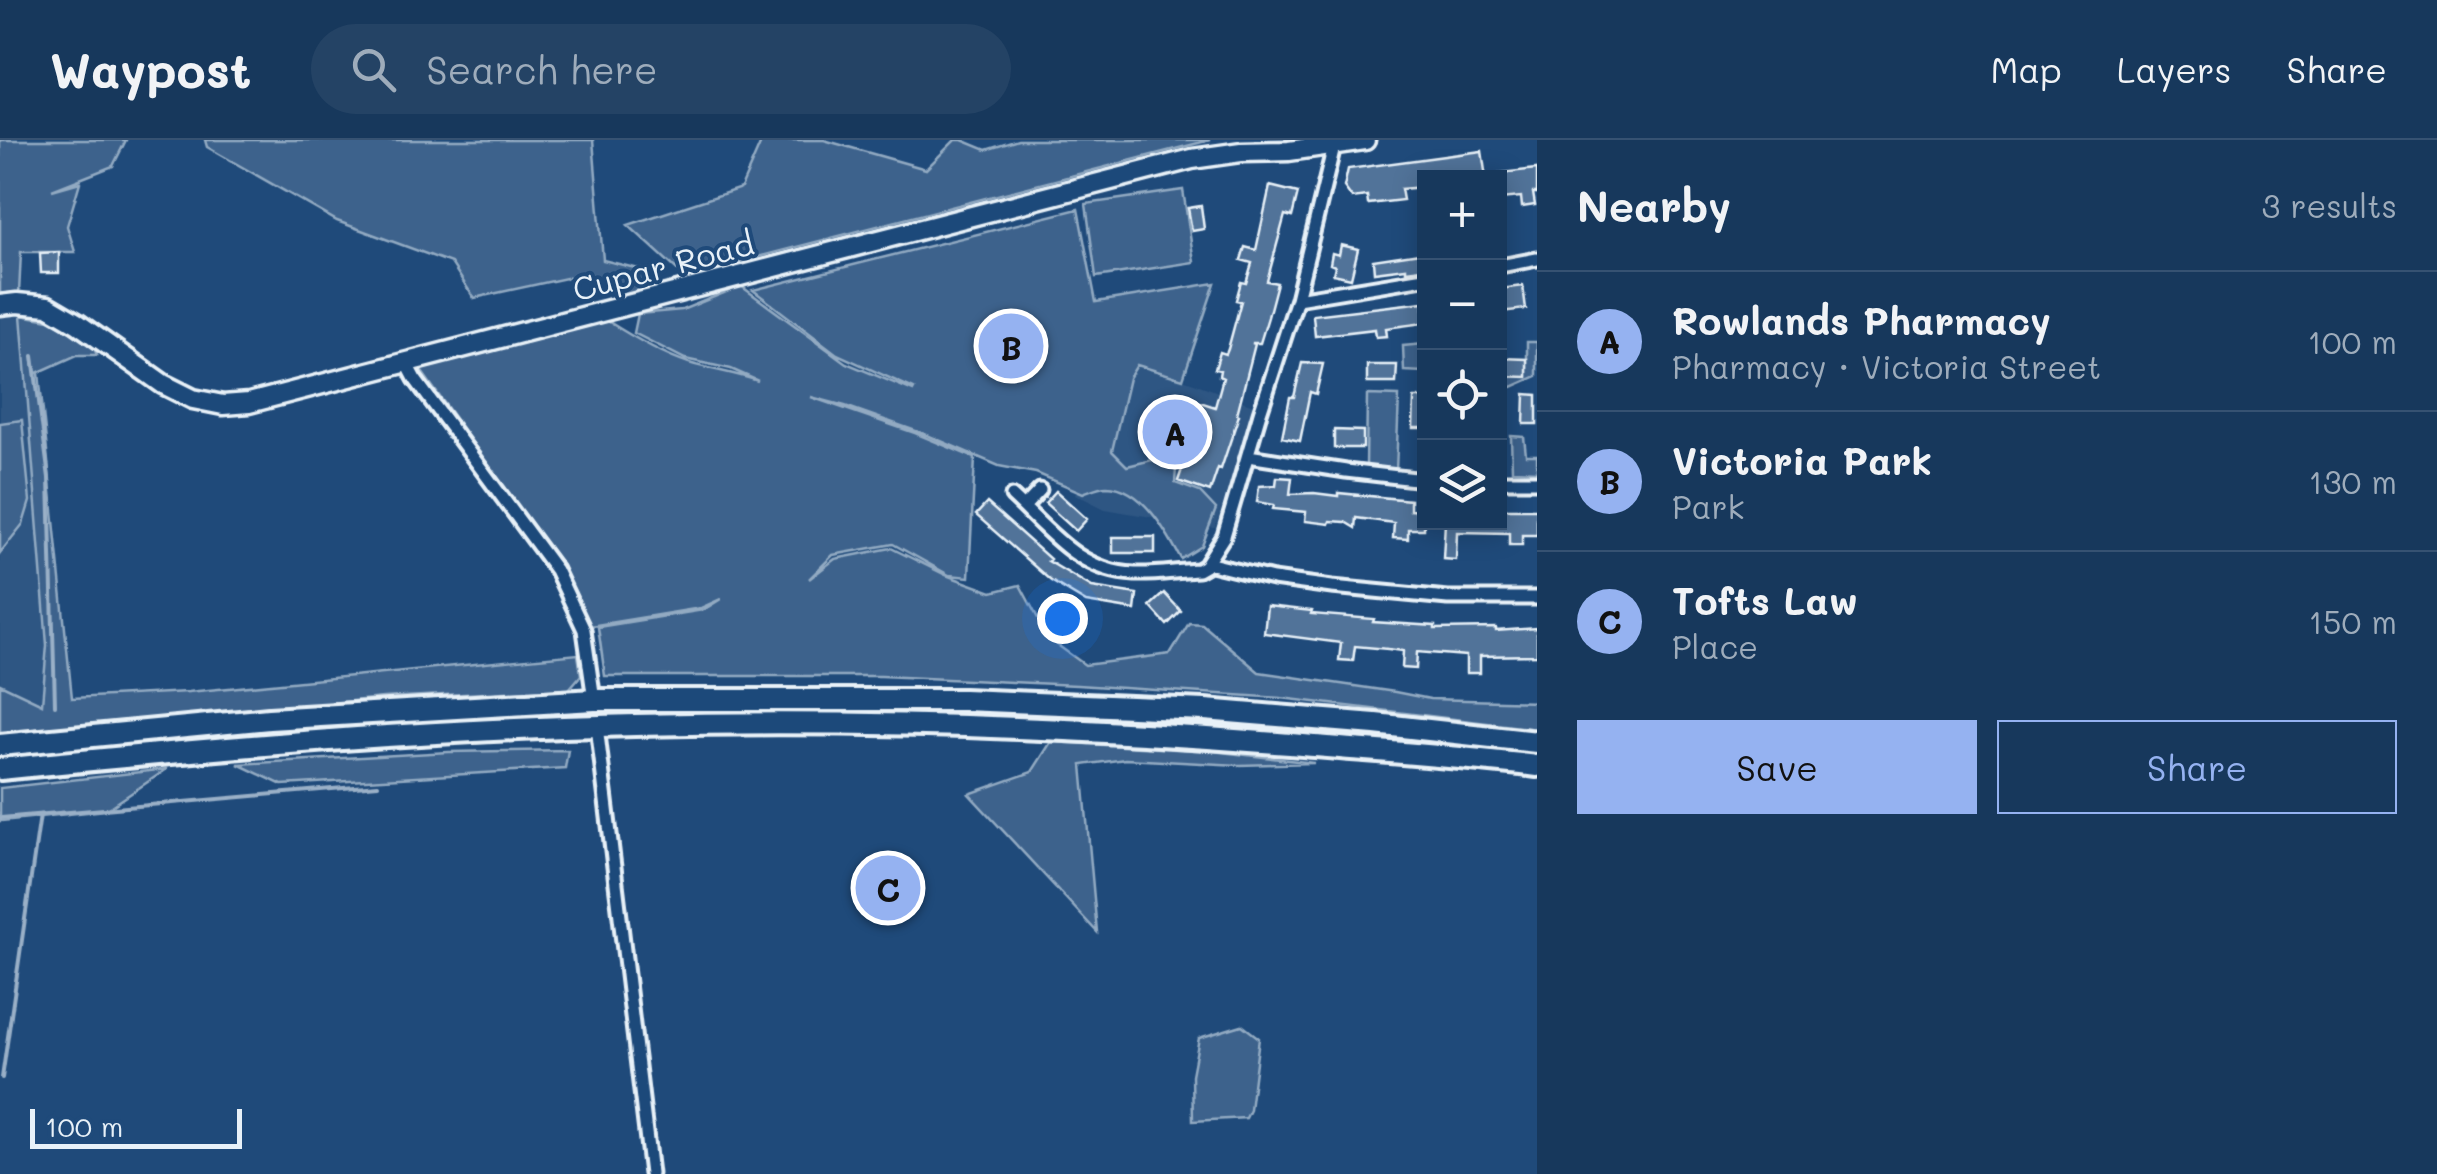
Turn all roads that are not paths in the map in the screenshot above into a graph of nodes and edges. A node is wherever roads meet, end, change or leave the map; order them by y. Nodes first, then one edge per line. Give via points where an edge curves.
1 (1364, 140) edge
2 (1335, 142) edge
3 (1537, 260) edge
4 (1507, 265) edge
5 (1417, 279) edge
6 (1296, 299) junction
7 (0, 304) edge
8 (406, 362) junction
9 (1248, 456) junction
10 (1417, 479) edge
11 (1507, 481) edge
12 (1537, 482) edge
13 (1040, 490) dead end
14 (1012, 496) dead end
15 (1024, 507) junction
16 (1206, 563) junction
17 (1537, 598) edge
18 (594, 700) junction
19 (597, 726) junction
20 (1537, 742) edge
21 (0, 745) edge
22 (1537, 766) edge
23 (0, 770) edge
24 (651, 1174) edge

1 - 2 main road, Cupar Road
2 - 6 street
2 - 8 main road, Cupar Road via 1192,158
3 - 4 street
5 - 6 street
6 - 9 street
7 - 8 main road, Cupar Road via 48,306 162,384 223,406
8 - 18 street via 556,570 584,630
9 - 10 street
9 - 16 street via 1224,536
11 - 12 street
13 - 15 street
14 - 15 street
15 - 16 street via 1070,552 1104,569 1135,574 1198,570
16 - 17 street via 1332,587
18 - 20 highway via 964,700 1205,710
18 - 21 highway via 269,719
19 - 22 highway via 1065,729
19 - 23 highway via 243,746
19 - 24 street

